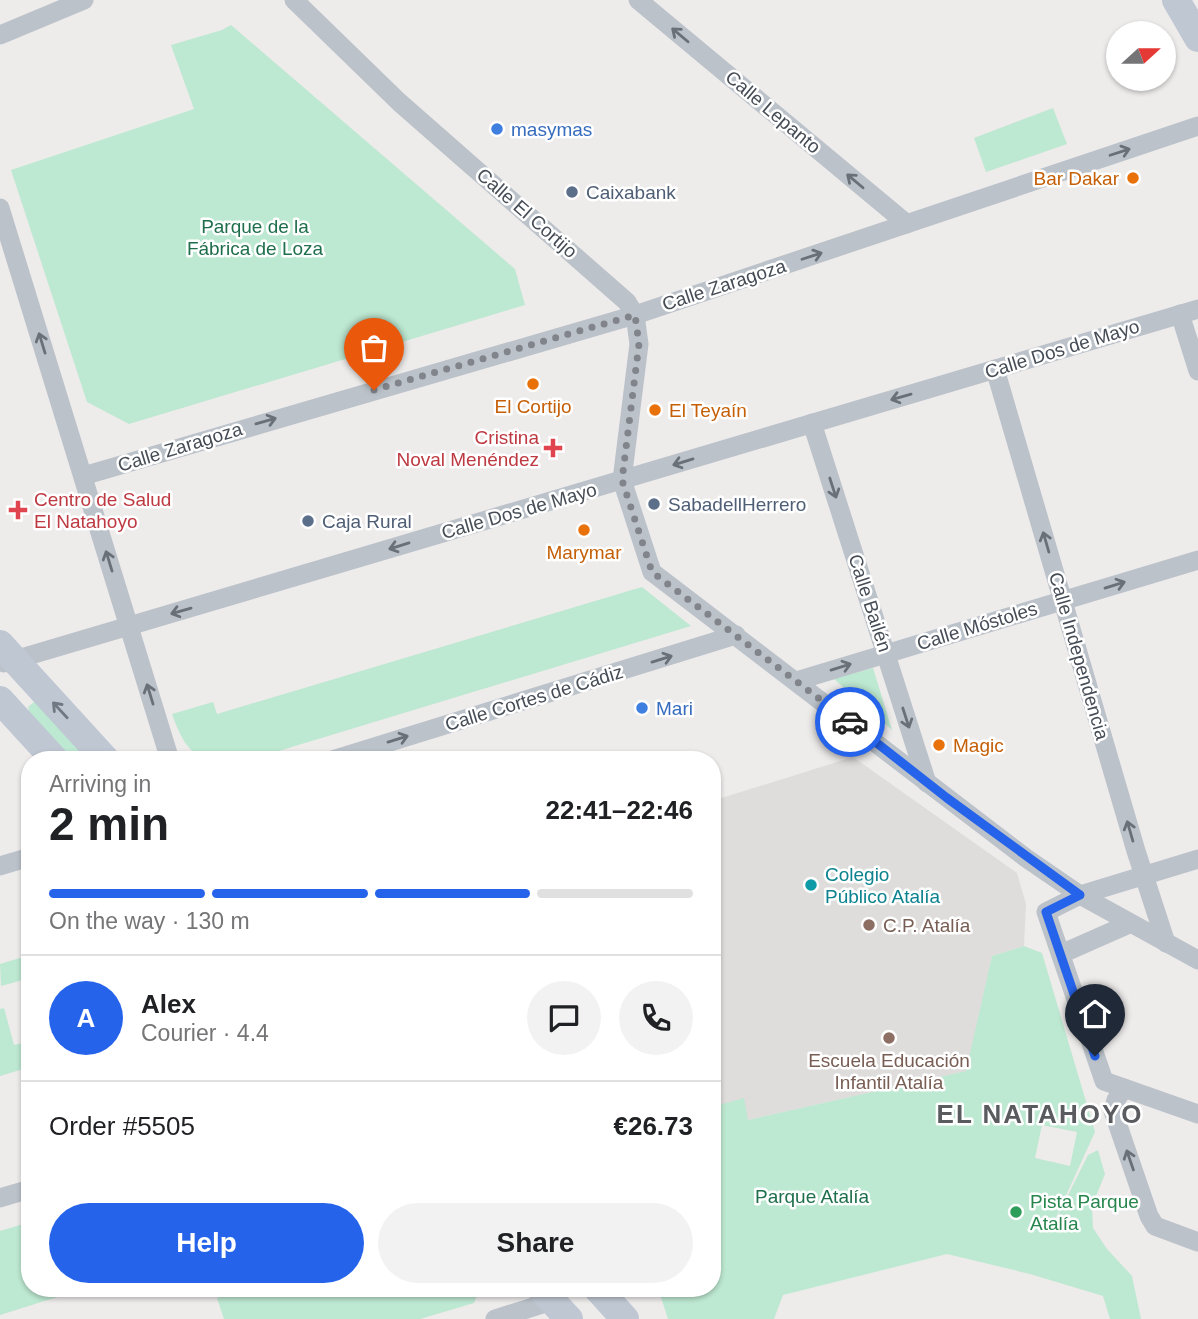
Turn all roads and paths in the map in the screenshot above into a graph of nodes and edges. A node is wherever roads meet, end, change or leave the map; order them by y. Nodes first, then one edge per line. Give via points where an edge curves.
1 (84, 0) edge
2 (294, 0) edge
3 (638, 0) edge
4 (1176, 0) edge
5 (0, 35) edge
6 (1198, 38) edge
7 (1198, 126) edge
8 (0, 208) edge
9 (907, 224) junction
10 (1189, 312) edge
11 (635, 315) junction
12 (995, 369) junction
13 (1198, 371) edge
14 (812, 424) junction
15 (83, 476) junction
16 (622, 480) junction
17 (1198, 560) edge
18 (1062, 601) junction
19 (130, 626) junction
20 (736, 635) junction
21 (886, 654) junction
22 (5, 656) edge
23 (796, 681) junction
24 (0, 700) edge
25 (47, 751) edge
26 (97, 751) edge
27 (167, 751) edge
28 (361, 751) edge
29 (927, 783) junction
30 (1198, 859) edge
31 (21, 860) edge
32 (0, 866) edge
33 (1144, 876) junction
34 (1080, 895) junction
35 (1129, 924) junction
36 (1166, 943) junction
37 (1061, 954) junction
38 (1198, 960) edge
39 (1124, 1088) junction
40 (1198, 1114) edge
41 (21, 1192) edge
42 (0, 1198) edge
43 (1198, 1242) edge
44 (605, 1297) edge
45 (556, 1299) edge
46 (495, 1319) edge
47 (625, 1319) edge

1 - 5 street
2 - 11 street, Calle El Cortijo via 399,102 628,302
9 -> 3 street, Calle Lepanto
4 - 6 main road
9 -> 7 street, Calle Zaragoza
15 -> 8 street
11 -> 9 street, Calle Zaragoza
10 - 12 street, Calle Dos de Mayo
10 - 13 street
15 -> 11 street, Calle Zaragoza
11 - 16 street via 639,344
12 -> 14 street, Calle Dos de Mayo
18 -> 12 street, Calle Independencia
14 -> 16 street, Calle Dos de Mayo
14 -> 21 street, Calle Bailén
19 -> 15 street
16 -> 19 street, Calle Dos de Mayo
16 - 20 street via 652,572
18 -> 17 street, Calle Móstoles
18 - 21 street, Calle Móstoles
33 -> 18 street, Calle Independencia
19 - 22 street, Calle Dos de Mayo
27 -> 19 street
20 - 23 street
28 -> 20 street, Calle Cortes de Cádiz
23 -> 21 street, Calle Móstoles
21 -> 29 street, Calle Bailén
26 -> 22 main road
23 - 29 street
24 - 25 main road
29 - 34 street
30 - 33 street
31 - 32 street
33 - 34 street
33 - 36 street, Calle Independencia
34 - 35 street
34 - 37 street via 1046,912
35 - 36 street
35 - 37 street
36 - 38 street
37 - 39 street via 1104,1081
39 - 40 street
43 -> 39 street via 1155,1226 1149,1216 1113,1111
41 - 42 street
44 - 47 main road
45 - 46 street

